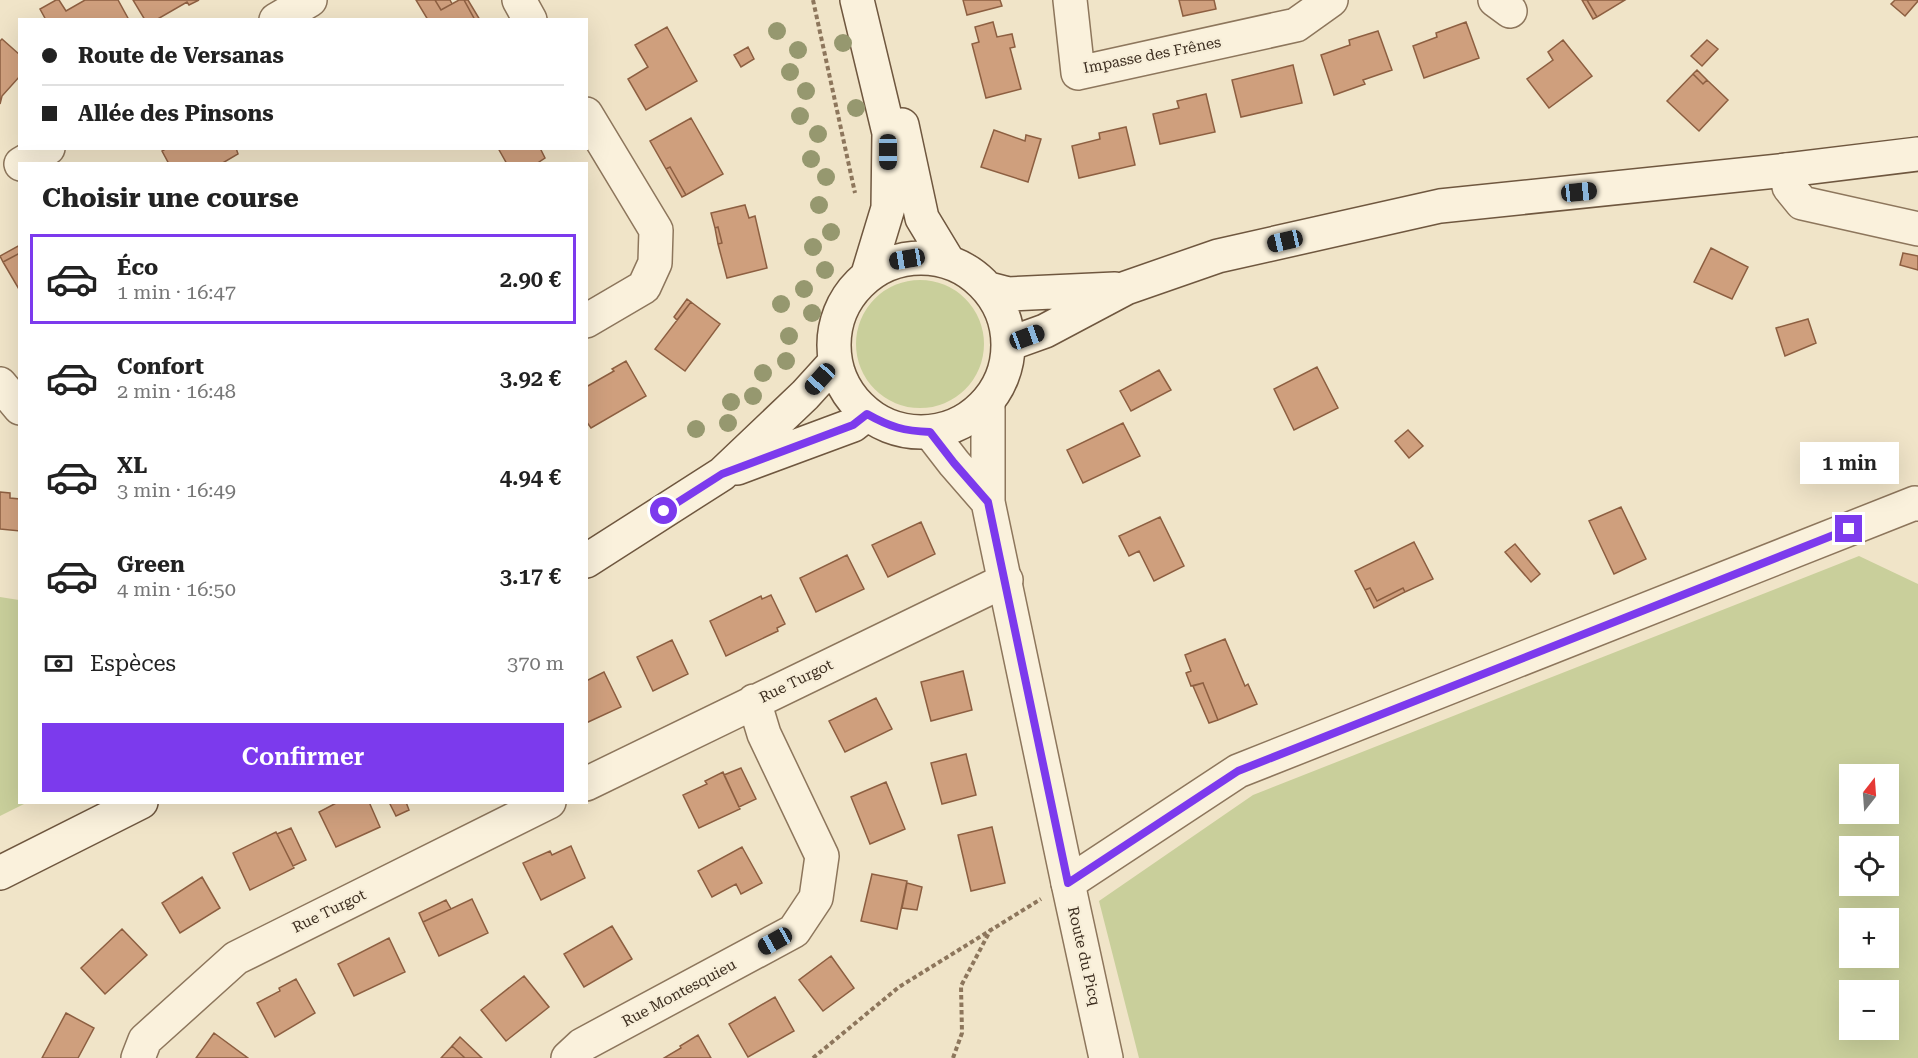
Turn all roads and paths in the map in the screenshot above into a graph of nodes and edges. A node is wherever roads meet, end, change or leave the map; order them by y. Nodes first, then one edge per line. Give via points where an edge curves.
1 (310, 0) edge
2 (519, 0) edge
3 (813, 0) edge
4 (857, 0) edge
5 (875, 0) edge
6 (1070, 0) edge
7 (1331, 0) edge
8 (1293, 12) edge
9 (279, 18) edge
10 (529, 18) edge
11 (588, 117) edge
12 (44, 150) edge
13 (1918, 154) edge
14 (24, 162) edge
15 (18, 165) edge
16 (1787, 170) junction
17 (0, 176) edge
18 (857, 202) dead end
19 (1918, 229) edge
20 (948, 261) junction
21 (868, 274) junction
22 (1126, 288) junction
23 (989, 290) junction
24 (588, 320) edge
25 (1009, 344) junction
26 (835, 362) junction
27 (0, 384) edge
28 (988, 401) junction
29 (18, 406) edge
30 (867, 414) junction
31 (930, 432) junction
32 (722, 474) junction
33 (988, 502) junction
34 (1918, 504) edge
35 (588, 560) edge
36 (1005, 580) junction
37 (754, 701) junction
38 (588, 783) edge
39 (137, 804) edge
40 (545, 804) edge
41 (0, 873) edge
42 (1068, 883) junction
43 (992, 928) junction
44 (138, 1058) edge
45 (568, 1058) edge
46 (813, 1058) edge
47 (953, 1058) edge
48 (1106, 1058) edge

1 - 9 street
2 - 10 street
3 - 18 path
4 - 21 street via 889,132 888,208
5 - 20 street via 922,218
6 - 8 street, Impasse des Frênes via 1078,73
7 - 8 street, Impasse des Frênes
11 - 24 street via 656,230 655,263 644,287
12 - 14 street
13 - 16 street
15 - 17 street
16 - 19 street via 1789,186 1802,203
16 - 22 street via 1440,206 1218,256
20 - 21 street via 921,257 893,261
20 - 23 street via 970,272
21 - 26 street via 851,291 839,313 833,338
22 - 23 street via 1008,294
22 - 25 street
23 - 25 street via 1003,315
25 - 28 street via 999,384
26 - 30 street via 852,399
26 - 32 street
27 - 29 street
28 - 31 street via 971,416
28 - 33 street, Route du Picq
30 - 31 street via 886,425
30 - 32 street via 853,425
31 - 33 street, Route du Picq
32 - 35 street
33 - 36 street, Route du Picq
34 - 42 street via 1238,771
36 - 37 street, Rue Turgot
36 - 42 street, Route du Picq
37 - 38 street, Rue Turgot
37 - 45 street, Rue Montesquieu via 764,734 822,856 816,898 794,931 582,1045
39 - 41 street
40 - 44 street, Rue Turgot via 236,958 145,1040
42 - 43 path
42 - 48 street, Route du Picq
43 - 46 path via 898,987
43 - 47 path via 961,986 962,1034

